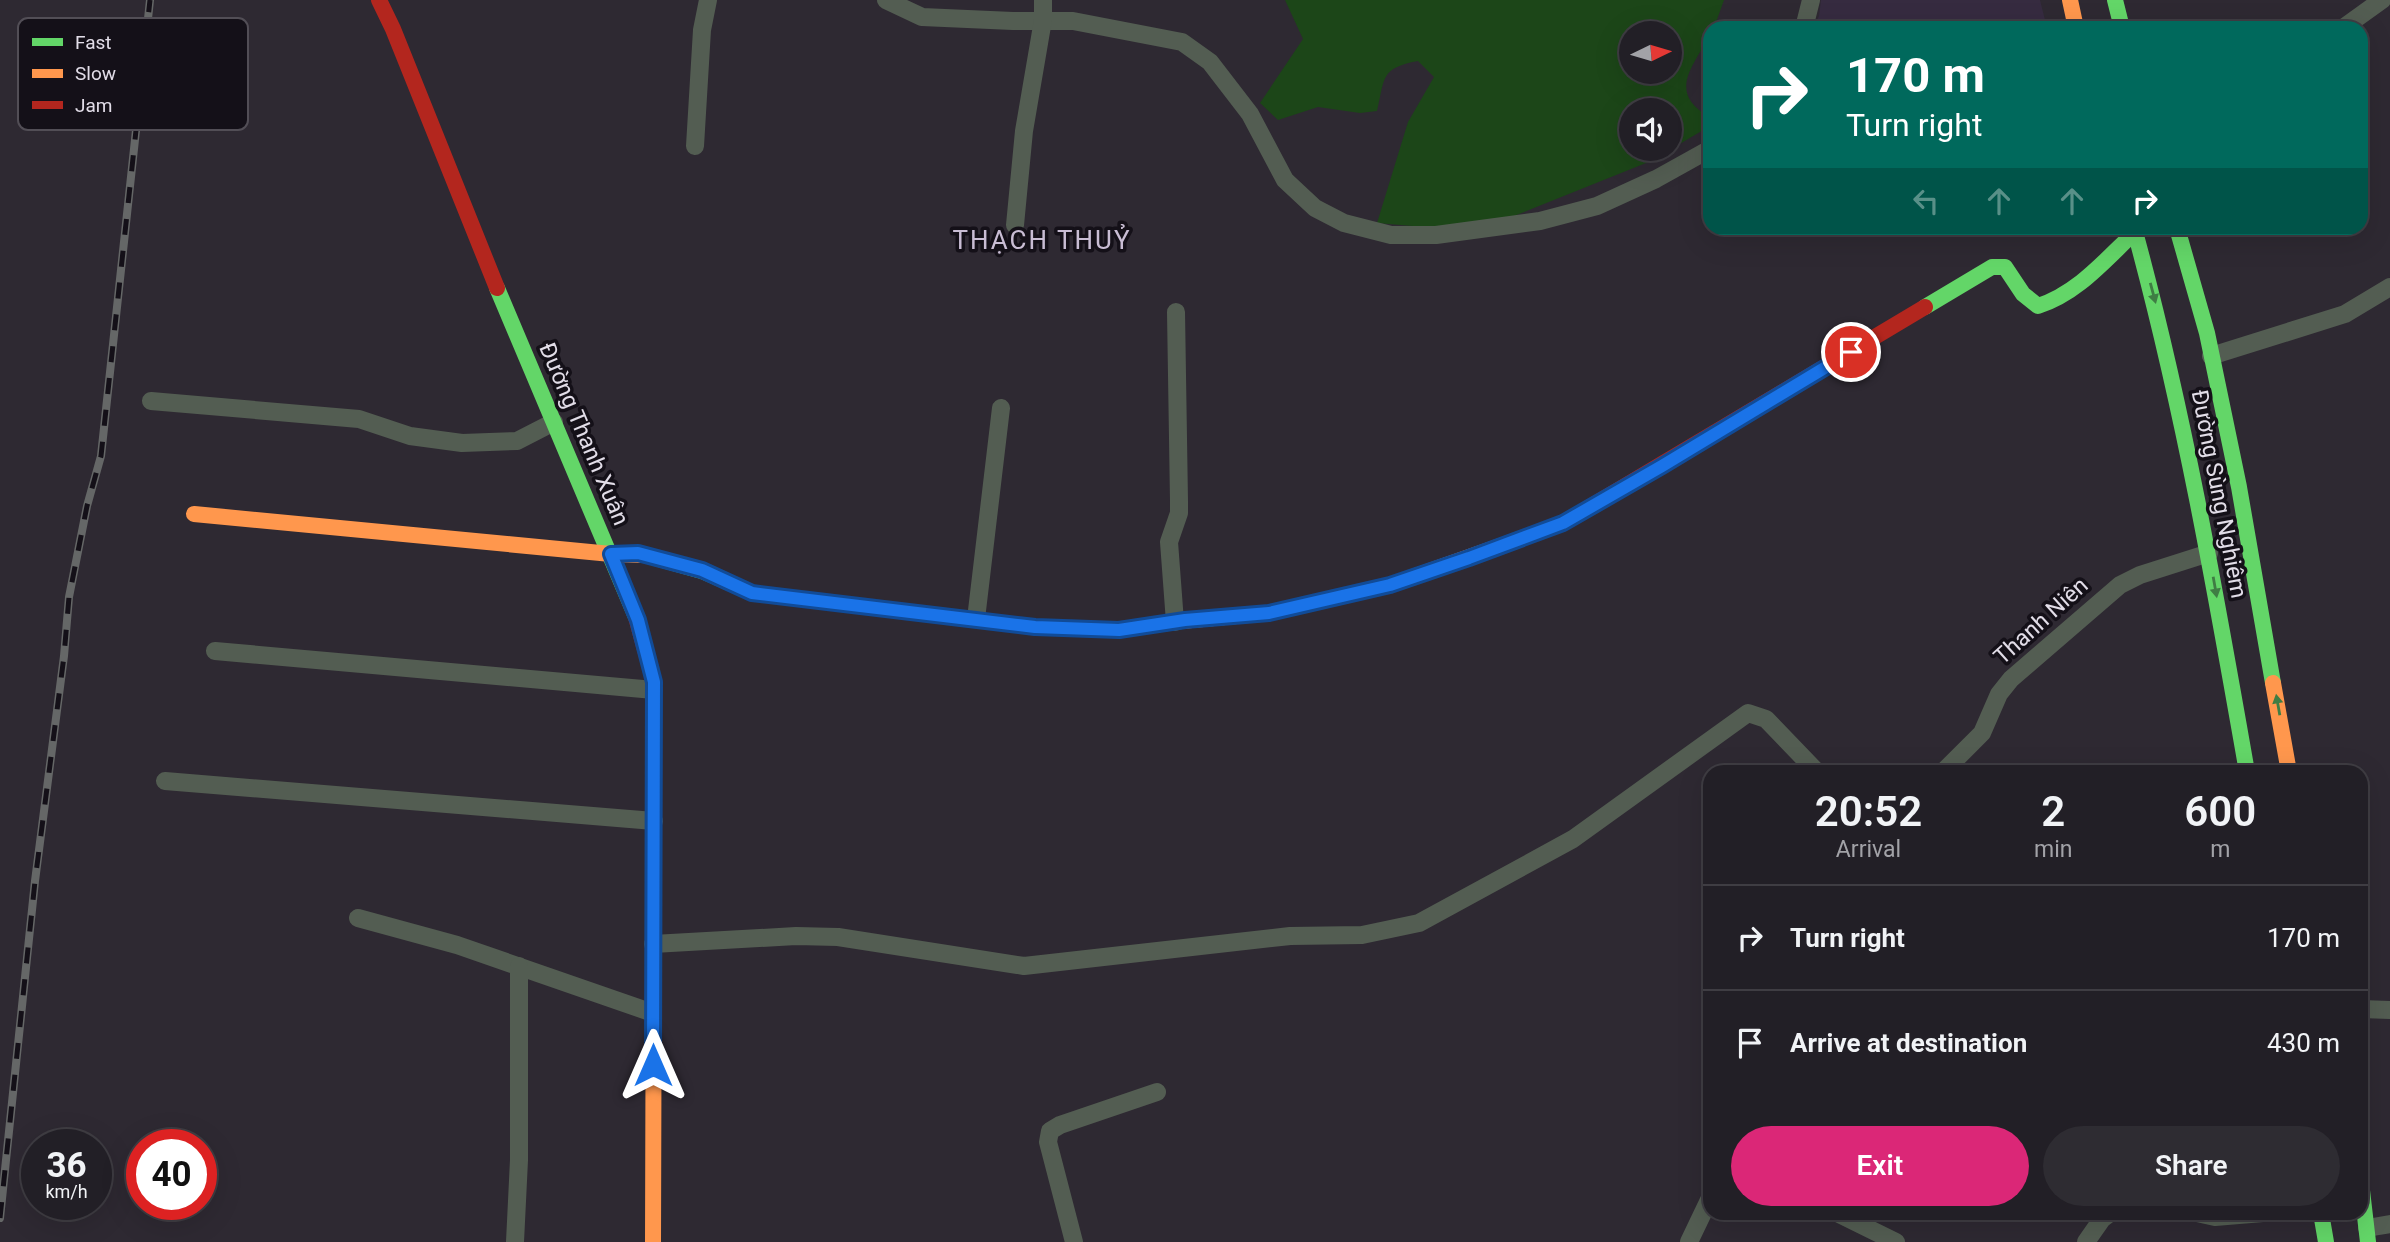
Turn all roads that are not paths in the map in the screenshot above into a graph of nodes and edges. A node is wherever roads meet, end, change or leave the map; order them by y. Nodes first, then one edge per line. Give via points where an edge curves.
1 (379, 0) edge
2 (708, 0) edge
3 (886, 0) edge
4 (1043, 0) edge
5 (1811, 0) edge
6 (2070, 0) edge
7 (2115, 0) edge
8 (2382, 0) edge
9 (1043, 20) junction
10 (1806, 21) edge
11 (2074, 21) edge
12 (2120, 21) edge
13 (2353, 21) edge
14 (695, 146) dead end
15 (1703, 153) edge
16 (1015, 225) dead end
17 (2130, 235) edge
18 (2136, 235) edge
19 (2179, 235) edge
20 (2390, 287) edge
21 (1176, 312) dead end
22 (2211, 356) junction
23 (151, 401) dead end
24 (1001, 408) dead end
25 (554, 422) junction
26 (194, 514) dead end
27 (2209, 553) junction
28 (611, 554) junction
29 (976, 619) junction
30 (1175, 622) junction
31 (215, 651) dead end
32 (654, 690) junction
33 (1810, 765) edge
34 (1950, 765) edge
35 (2246, 765) edge
36 (2288, 765) edge
37 (165, 781) dead end
38 (654, 821) junction
39 (358, 918) dead end
40 (653, 944) junction
41 (519, 966) junction
42 (2368, 1009) edge
43 (2390, 1010) edge
44 (653, 1013) junction
45 (1157, 1092) dead end
46 (1703, 1213) edge
47 (1851, 1220) edge
48 (2101, 1220) edge
49 (2322, 1220) edge
50 (2390, 1224) edge
51 (2368, 1235) edge
52 (515, 1242) edge
53 (653, 1242) edge
54 (1074, 1242) edge
55 (1689, 1242) edge
56 (1896, 1242) edge
57 (2086, 1242) edge
58 (2326, 1242) edge

1 - 25 street, Đường Thanh Xuân
2 - 14 street
3 - 9 street via 922,17
4 - 9 street
5 - 10 street
6 - 11 street
7 - 12 street
8 - 13 street
9 - 15 street via 1073,21 1182,42 1210,62 1250,114 1285,180 1315,208 1344,223 1391,235 1436,235 1540,221 1597,206
9 - 16 street via 1024,131
17 - 30 street via 2049,304 2038,306 2023,294 2005,267 1992,267 1563,523 1390,585 1269,613
18 -> 27 street, Đường Sùng Nghiêm via 2175,384
19 - 22 street, Đường Sùng Nghiêm
20 - 22 street via 2345,314
21 - 30 street via 1180,501 1169,542
36 -> 22 street, Đường Sùng Nghiêm
23 - 25 street via 359,419 410,436 462,443 517,441
24 - 29 street
25 - 28 street, Đường Thanh Xuân
26 - 28 street
27 - 34 street, Thanh Niên via 2140,575 2111,592 2011,679 1982,733
27 -> 35 street, Đường Sùng Nghiêm
28 - 29 street via 638,553 702,570 752,593
28 - 32 street, Đường Thanh Xuân via 638,620
29 - 30 street via 1119,630
31 - 32 street
32 - 38 street, Đường Thanh Xuân
33 - 40 street via 1766,719 1748,713 1573,839 1419,923 1362,935 1290,936 1024,966 838,937
37 - 38 street
38 - 40 street, Đường Thanh Xuân
39 - 41 street
40 - 44 street, Đường Thanh Xuân
41 - 44 street
41 - 52 street
42 - 43 street
44 - 53 street, Đường Thanh Xuân
45 - 54 street via 1051,1131 1048,1142
46 - 55 street
47 - 56 street
48 - 57 street
49 - 58 street
50 - 51 street

